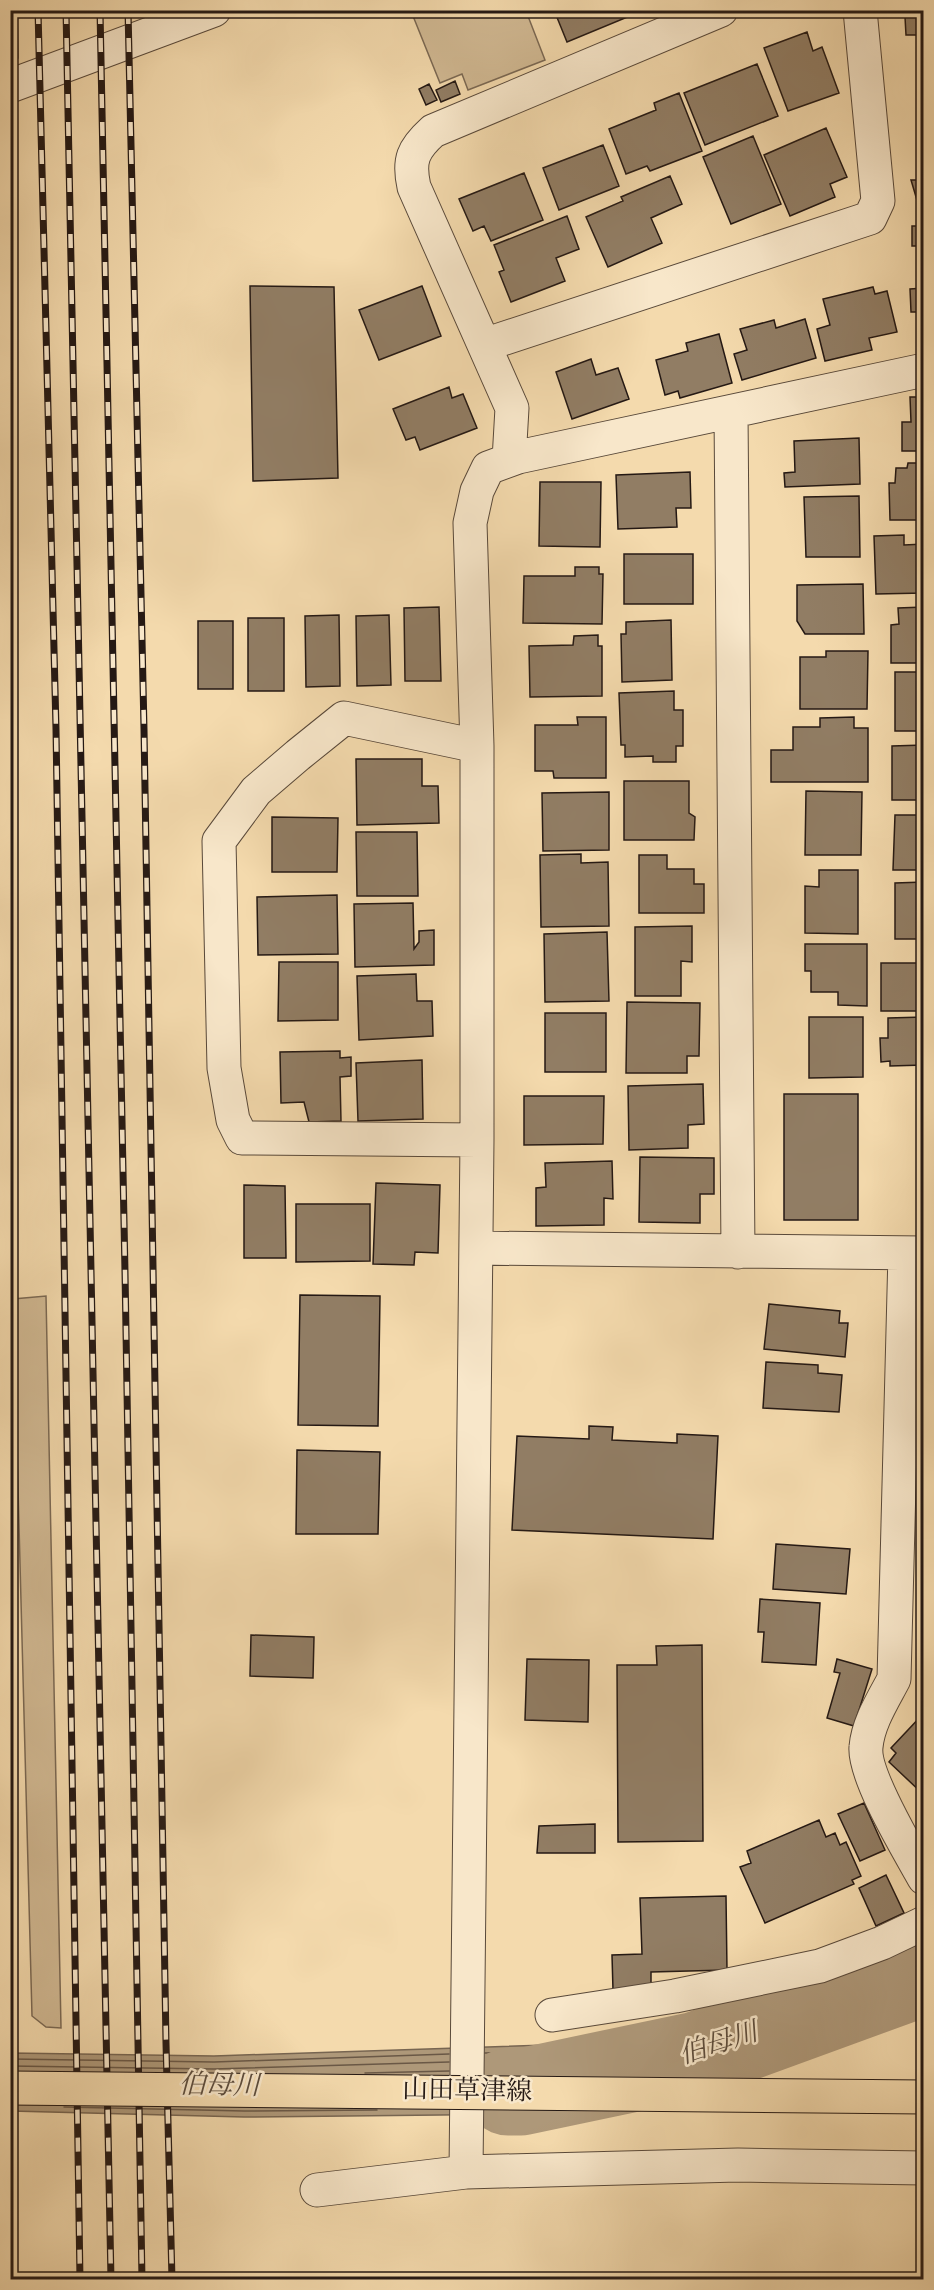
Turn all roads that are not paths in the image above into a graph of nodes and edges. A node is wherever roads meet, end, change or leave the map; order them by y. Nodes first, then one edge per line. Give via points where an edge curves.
1 (214, 10) edge
2 (721, 10) edge
3 (860, 10) edge
4 (10, 86) edge
5 (484, 345) junction
6 (924, 370) edge
7 (731, 412) junction
8 (509, 460) junction
9 (477, 746) junction
10 (477, 1140) junction
11 (476, 1248) junction
12 (738, 1252) junction
13 (914, 1253) edge
14 (911, 1542) edge
15 (924, 1878) edge
16 (924, 1923) edge
17 (552, 2015) dead end
18 (10, 2088) edge
19 (924, 2097) edge
20 (924, 2168) edge
21 (466, 2172) junction
22 (317, 2190) dead end

1 - 4 street
2 - 5 street via 433,131 422,141 410,169 414,187
3 - 5 street via 878,201 870,218
5 - 8 street via 512,408
6 - 7 street
7 - 8 street
7 - 12 street
8 - 9 street via 488,468 477,491 470,523
9 - 10 street
9 - 10 street via 344,718 256,791 219,841 224,1068 233,1120 242,1138
10 - 11 street
11 - 12 street
11 - 21 street
12 - 13 street
13 - 14 street
14 - 15 street via 894,1679 868,1733 865,1750 877,1791
16 - 17 street via 820,1966 675,1996
18 - 19 main road, 山田草津線, bridge
20 - 21 street via 738,2165
21 - 22 street

